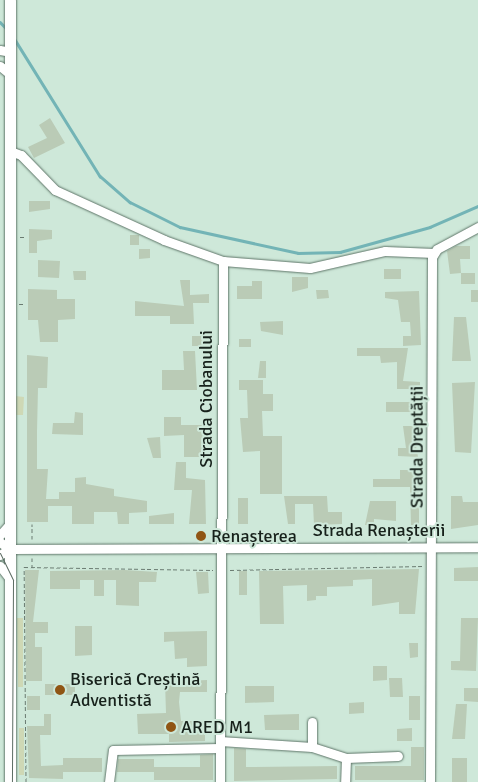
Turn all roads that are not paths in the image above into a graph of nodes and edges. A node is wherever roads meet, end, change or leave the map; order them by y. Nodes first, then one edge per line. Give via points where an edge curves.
1 (10, 0) edge
2 (7, 50) edge
3 (0, 66) edge
4 (10, 74) junction
5 (10, 151) junction
6 (478, 227) edge
7 (434, 252) junction
8 (223, 261) junction
9 (9, 525) junction
10 (0, 534) edge
11 (221, 546) junction
12 (434, 547) junction
13 (478, 547) edge
14 (3, 549) edge
15 (0, 566) edge
16 (10, 579) junction
17 (312, 722) dead end
18 (5, 726) edge
19 (220, 745) junction
20 (312, 747) junction
21 (398, 756) dead end
22 (346, 758) junction
23 (5, 764) edge
24 (10, 782) edge
25 (110, 782) edge
26 (220, 782) edge
27 (345, 782) edge
28 (430, 782) edge

1 - 2 main road
2 - 4 main road
3 - 4 street
4 - 5 main road
5 - 8 street via 21,155 55,190 164,240
5 - 9 main road
6 - 7 street
7 - 8 street via 385,251 310,268
7 - 12 street, Strada Dreptății
8 - 11 street, Strada Ciobanului
9 - 10 street
9 - 14 main road
11 - 12 street, Strada Renașterii
11 - 14 street, Strada Renașterii
11 - 19 street, Strada Ciobanului
12 - 13 street, Strada Renașterii
12 - 28 street, Strada Dreptății
14 - 16 main road
15 - 16 street
16 - 18 main road
17 - 20 street
18 - 23 main road
19 - 20 street
19 - 25 street via 113,750
19 - 26 street, Strada Ciobanului
20 - 22 street
21 - 22 street
22 - 27 street
23 - 24 main road

